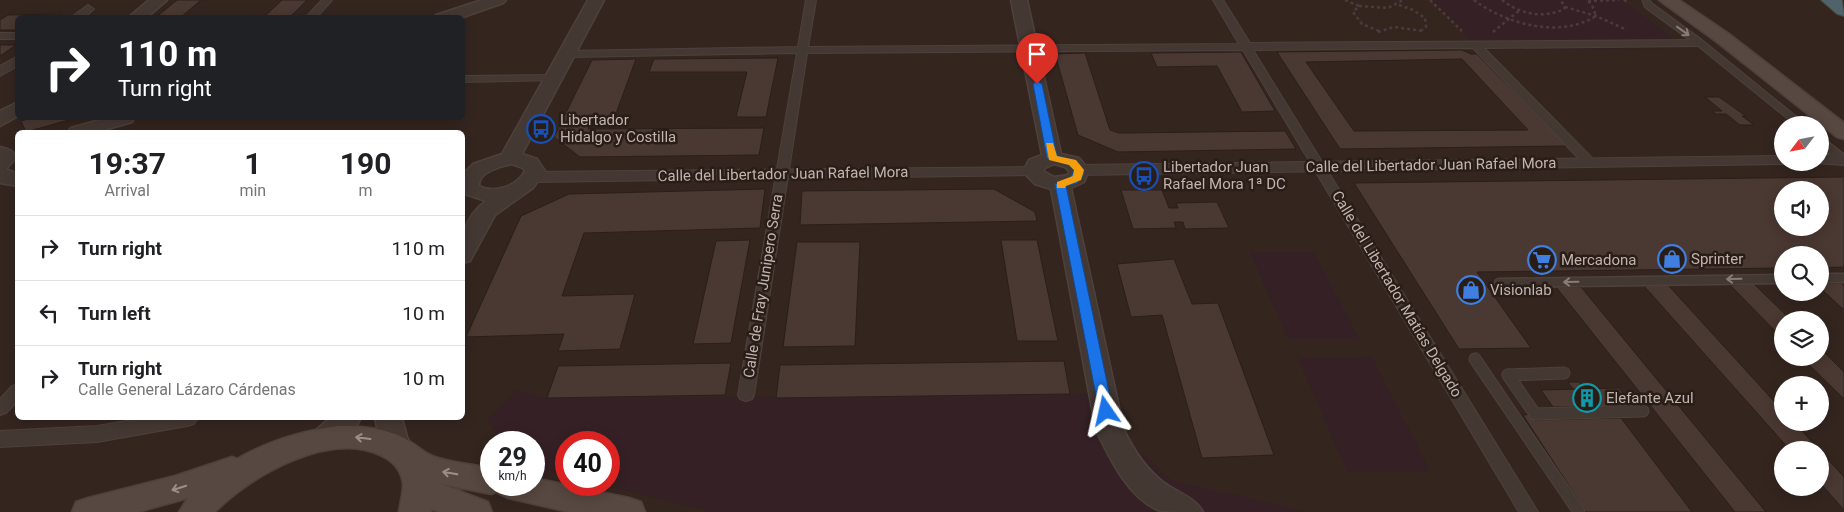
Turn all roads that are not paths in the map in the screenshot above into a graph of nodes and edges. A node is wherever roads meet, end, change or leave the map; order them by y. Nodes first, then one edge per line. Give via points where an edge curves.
1 (159, 0) edge
2 (327, 0) edge
3 (498, 0) edge
4 (596, 0) edge
5 (811, 0) edge
6 (1019, 0) edge
7 (1218, 0) edge
8 (1646, 0) edge
9 (1668, 0) edge
10 (1830, 0) edge
11 (88, 9) dead end
12 (1844, 10) edge
13 (80, 15) edge
14 (140, 15) edge
15 (313, 15) edge
16 (451, 15) edge
17 (0, 36) edge
18 (15, 36) edge
19 (1700, 43) junction
20 (1476, 45) junction
21 (1246, 47) junction
22 (1030, 48) junction
23 (804, 50) junction
24 (568, 54) junction
25 (15, 62) edge
26 (2, 70) edge
27 (555, 78) junction
28 (465, 80) edge
29 (15, 109) edge
30 (1790, 116) edge
31 (0, 120) edge
32 (118, 120) edge
33 (85, 130) edge
34 (1844, 133) edge
35 (1829, 148) edge
36 (1052, 158) junction
37 (509, 159) junction
38 (4, 160) edge
39 (1829, 160) edge
40 (1844, 160) edge
41 (1774, 161) edge
42 (1590, 163) junction
43 (1319, 167) junction
44 (1033, 172) junction
45 (781, 173) junction
46 (1070, 177) junction
47 (533, 178) junction
48 (15, 180) edge
49 (470, 183) edge
50 (511, 192) junction
51 (465, 228) edge
52 (465, 250) edge
53 (1829, 278) edge
54 (1844, 278) edge
55 (1774, 279) edge
56 (1499, 283) dead end
57 (1475, 359) dead end
58 (1564, 373) dead end
59 (15, 393) edge
60 (746, 394) dead end
61 (0, 409) edge
62 (1643, 411) dead end
63 (176, 420) edge
64 (389, 420) edge
65 (337, 428) edge
66 (0, 439) edge
67 (258, 462) junction
68 (411, 477) edge
69 (480, 479) edge
70 (545, 493) edge
71 (1180, 509) edge
72 (88, 512) edge
73 (195, 512) edge
74 (476, 512) edge
75 (629, 512) edge
76 (1529, 512) edge
77 (1579, 512) edge

1 - 14 street
2 - 15 street
3 - 16 street
4 - 24 street
5 - 23 street, Calle de Fray Junipero Serra
6 - 22 street
7 - 21 street, Calle del Libertador Matías Delgado
8 -> 19 lane via 1648,5
9 - 34 main road via 1723,38
10 - 12 highway
11 - 13 street
17 - 18 street
19 - 20 street
19 - 30 lane
20 - 21 street
20 - 42 street
21 - 22 street
21 - 43 street, Calle del Libertador Matías Delgado
22 - 23 street
22 - 36 street
23 - 24 street
23 - 45 street, Calle de Fray Junipero Serra
24 - 27 street
25 - 26 street
27 - 28 street
27 - 37 street
29 - 31 street
32 - 33 street
35 - 40 lane
36 - 44 street via 1040,161
36 - 46 street via 1072,162
37 - 47 street via 528,162 535,171
37 - 49 street via 490,163
38 - 48 street via 9,180
39 - 40 street
41 - 42 street, Calle del Libertador Juan Rafael Mora
42 - 43 street, Calle del Libertador Juan Rafael Mora
43 - 46 street, Calle del Libertador Juan Rafael Mora
43 - 76 street, Calle del Libertador Matías Delgado
44 - 45 street, Calle del Libertador Juan Rafael Mora
44 - 46 street via 1046,182
45 - 47 street, Calle del Libertador Juan Rafael Mora
45 - 60 street, Calle de Fray Junipero Serra
46 - 71 street via 1110,430 1126,462 1147,484
47 - 50 street
49 - 50 street via 494,195
49 - 51 street via 477,206
50 - 52 street via 486,211
53 - 54 lane
55 -> 56 lane
57 - 77 lane
58 - 62 lane via 1508,374 1535,414
59 - 61 street
63 - 66 street via 96,434
64 - 68 street via 393,437
65 - 67 main road
68 -> 65 main road via 382,441 359,437
67 -> 72 main road via 176,489
67 - 73 main road via 219,488
69 -> 68 main road via 434,470
68 - 74 main road via 432,494
70 - 75 main road

